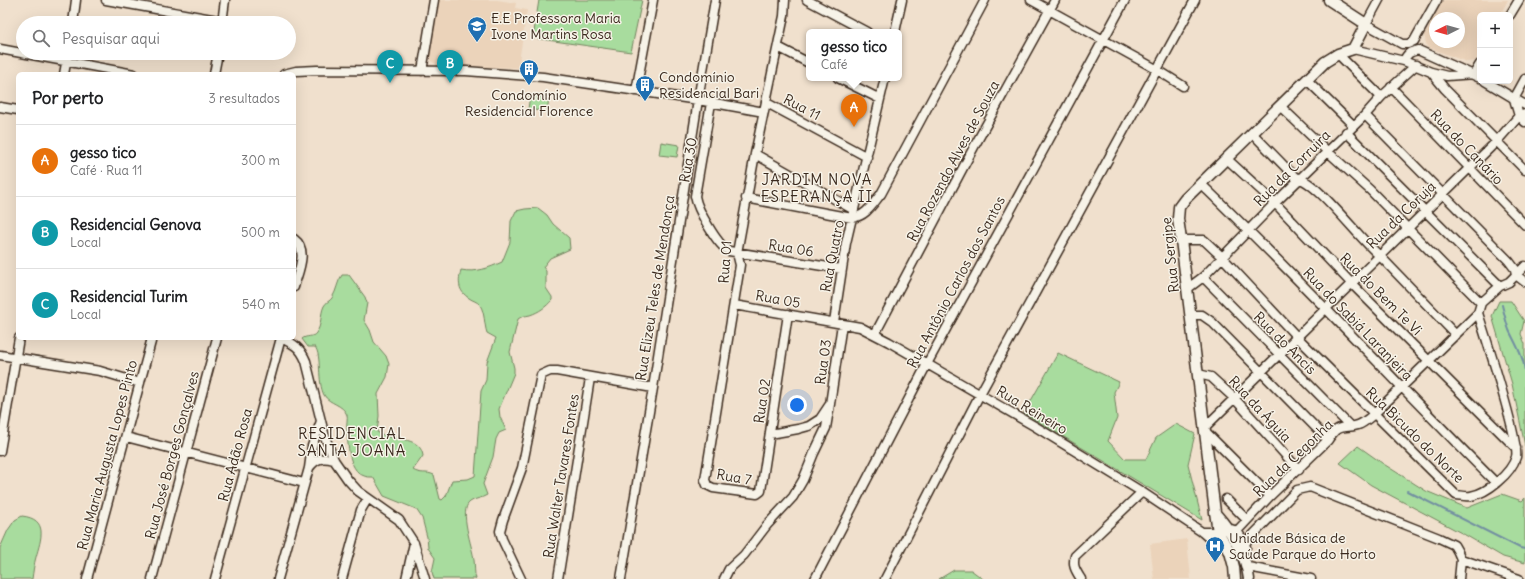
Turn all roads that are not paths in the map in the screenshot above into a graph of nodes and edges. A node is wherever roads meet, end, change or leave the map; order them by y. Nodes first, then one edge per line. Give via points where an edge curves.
1 (76, 0) edge
2 (106, 0) edge
3 (225, 0) edge
4 (434, 0) edge
5 (653, 0) edge
6 (716, 0) edge
7 (786, 0) edge
8 (808, 0) edge
9 (902, 0) edge
10 (986, 0) edge
11 (1031, 0) edge
12 (1055, 0) edge
13 (1125, 0) edge
14 (1195, 0) edge
15 (1329, 0) edge
16 (1379, 0) edge
17 (1437, 0) edge
18 (1519, 0) edge
19 (1049, 11) junction
20 (1512, 12) edge
21 (74, 16) edge
22 (190, 16) edge
23 (223, 16) edge
24 (1366, 24) junction
25 (861, 29) edge
26 (896, 29) edge
27 (1102, 40) junction
28 (778, 47) junction
29 (0, 49) edge
30 (1353, 49) junction
31 (16, 51) edge
32 (1338, 54) junction
33 (66, 60) edge
34 (79, 60) edge
35 (217, 60) edge
36 (806, 61) edge
37 (1404, 61) junction
38 (1416, 66) junction
39 (1156, 69) junction
40 (422, 71) junction
41 (64, 72) edge
42 (126, 72) edge
43 (214, 72) edge
44 (296, 72) edge
45 (1431, 72) junction
46 (1447, 76) junction
47 (1477, 76) edge
48 (1525, 79) edge
49 (1307, 80) junction
50 (844, 81) edge
51 (884, 81) edge
52 (1490, 84) edge
53 (1183, 86) dead end
54 (1391, 87) junction
55 (1445, 89) junction
56 (636, 91) junction
57 (1381, 97) junction
58 (1514, 99) junction
59 (698, 100) junction
60 (880, 100) junction
61 (711, 103) junction
62 (767, 103) junction
63 (1525, 105) edge
64 (1280, 106) junction
65 (0, 107) edge
66 (16, 110) edge
67 (764, 112) junction
68 (1365, 115) junction
69 (1523, 117) edge
70 (1353, 126) junction
71 (1346, 132) junction
72 (1252, 133) junction
73 (1496, 141) junction
74 (1327, 151) junction
75 (755, 154) junction
76 (867, 157) junction
77 (1227, 158) junction
78 (1469, 167) junction
79 (1525, 170) edge
80 (1301, 178) junction
81 (1201, 184) junction
82 (1442, 194) junction
83 (746, 198) junction
84 (1275, 203) junction
85 (1424, 211) junction
86 (853, 214) junction
87 (1525, 225) edge
88 (1407, 228) junction
89 (1249, 231) junction
90 (1181, 240) junction
91 (296, 241) edge
92 (737, 252) junction
93 (1379, 255) junction
94 (1222, 257) junction
95 (1525, 266) edge
96 (841, 269) junction
97 (1516, 275) junction
98 (1203, 277) junction
99 (296, 280) edge
100 (1525, 282) edge
101 (1351, 283) junction
102 (1500, 286) junction
103 (1187, 289) junction
104 (1481, 303) junction
105 (734, 305) junction
106 (1325, 309) junction
107 (1478, 313) junction
108 (788, 314) junction
109 (1191, 315) junction
110 (838, 323) junction
111 (875, 334) junction
112 (1456, 335) junction
113 (1297, 337) junction
114 (19, 340) edge
115 (151, 340) edge
116 (216, 340) edge
117 (280, 340) edge
118 (285, 340) edge
119 (0, 355) edge
120 (1279, 355) junction
121 (16, 357) junction
122 (1429, 360) junction
123 (927, 364) junction
124 (1261, 372) junction
125 (1198, 374) junction
126 (590, 378) junction
127 (140, 383) junction
128 (653, 388) junction
129 (1401, 388) junction
130 (980, 394) junction
131 (1234, 398) junction
132 (830, 404) junction
133 (1374, 414) junction
134 (321, 421) junction
135 (1350, 426) junction
136 (1205, 430) junction
137 (770, 434) junction
138 (126, 437) junction
139 (1328, 440) junction
140 (1516, 448) junction
141 (0, 451) edge
142 (187, 453) junction
143 (334, 460) junction
144 (246, 467) junction
145 (309, 468) junction
146 (1298, 470) junction
147 (705, 480) joint
148 (304, 483) junction
149 (1496, 483) junction
150 (761, 491) joint
151 (1142, 492) junction
152 (1270, 496) junction
153 (368, 498) junction
154 (1226, 499) dead end
155 (1247, 520) junction
156 (1228, 530) junction
157 (1202, 532) junction
158 (414, 543) junction
159 (1245, 543) junction
160 (1227, 545) junction
161 (1461, 559) junction
162 (1246, 563) junction
163 (88, 579) edge
164 (152, 579) edge
165 (215, 579) edge
166 (278, 579) edge
167 (342, 579) edge
168 (406, 579) edge
169 (424, 579) edge
170 (521, 579) edge
171 (558, 579) edge
172 (621, 579) edge
173 (724, 579) edge
174 (815, 579) edge
175 (885, 579) edge
176 (1081, 579) edge
177 (1235, 579) edge
178 (1249, 579) edge
179 (1311, 579) edge
180 (1459, 579) edge
181 (1519, 579) edge

1 - 21 street
2 - 22 street
3 - 23 street
4 - 40 street
5 - 56 street
6 - 59 street, Rua Elizeu Teles de Mendonça
7 - 28 street, Rua 01
8 - 25 street
9 - 26 street
10 - 86 street via 880,194 860,217
11 - 19 street
12 - 19 street, Rua Rozendo Alves de Souza
13 - 27 street, Rua Antônio Carlos dos Santos
14 - 39 street
15 - 24 street
16 - 24 street
17 - 24 street via 1414,40 1408,44 1402,44
18 - 20 street
19 - 27 street
19 - 111 street, Rua Rozendo Alves de Souza
24 - 30 street
27 - 39 street
27 - 123 street, Rua Antônio Carlos dos Santos
28 - 36 street
28 - 62 street, Rua 01
29 - 31 street
30 - 32 street, Rua Sergipe
30 - 37 street
32 - 49 street, Rua Sergipe via 1325,62
32 - 57 street
33 - 41 street
34 - 42 street
35 - 43 street
37 - 38 street
37 - 47 street via 1406,55 1418,50
38 - 45 street
38 - 54 street, Rua da Corruira
39 - 53 street
39 - 130 street
40 - 44 street, Rua 11
40 - 56 street, Rua 11 via 466,71 543,77
45 - 46 street
45 - 55 street
46 - 47 street
46 - 55 street
48 - 58 street
49 - 64 street, Rua Sergipe
49 - 70 street
50 - 60 street
51 - 60 street, Rua Quatro
52 - 58 street
54 - 57 street, Rua da Corruira
54 - 78 street, Rua do Canário
55 - 73 street
56 - 59 street, Rua 11
57 - 68 street, Rua da Corruira
58 - 63 street
58 - 69 street
59 - 61 street, Rua 11
59 - 128 street, Rua Elizeu Teles de Mendonça
60 - 76 street, Rua Quatro
61 - 67 street, Rua 11
61 - 92 street, Rua 30 via 695,196 696,203 720,244 729,251
62 - 67 street, Rua 01
62 - 76 street, Rua 11
64 - 72 street, Rua Sergipe
64 - 74 street
65 - 66 street
67 - 75 street, Rua 01
68 - 70 street, Rua da Corruira
68 - 82 street
69 - 73 street, Rua da Coruja
70 - 71 street, Rua da Corruira
71 - 74 street, Rua da Corruira
71 - 85 street
72 - 77 street, Rua Sergipe
72 - 80 street via 1295,177
73 - 78 street, Rua da Coruja
73 - 79 street
74 - 80 street, Rua da Corruira
74 - 88 street
75 - 83 street, Rua 01
75 - 86 street
76 - 86 street, Rua Quatro
77 - 81 street, Rua Sergipe
77 - 84 street, Rua do Bem Te Vi
78 - 82 street, Rua da Coruja
78 - 87 street, Rua do Canário
80 - 84 street, Rua da Corruira
80 - 93 street
81 - 89 street, Rua do Sabiá Laranjeira
81 - 90 street, Rua Sergipe via 1179,207
82 - 85 street, Rua da Coruja
82 - 97 street via 1509,260 1515,268
83 - 86 street
83 - 92 street, Rua 01
84 - 89 street, Rua da Corruira
84 - 101 street, Rua do Bem Te Vi
85 - 88 street, Rua da Coruja
85 - 102 street
86 - 96 street, Rua Quatro
88 - 93 street, Rua da Coruja
88 - 104 street
89 - 94 street, Rua da Corruira
89 - 106 street, Rua do Sabiá Laranjeira
90 - 94 street via 1204,240
90 - 103 street, Rua Sergipe
91 - 99 street via 302,250
92 - 96 street, Rua 06
92 - 105 street, Rua 01 via 740,265
93 - 101 street, Rua da Coruja
93 - 112 street
94 - 98 street, Rua da Corruira
94 - 113 street, Rua Bicudo do Norte
95 - 97 street
96 - 110 street, Rua Quatro
97 - 100 street
97 - 102 street
98 - 103 street, Rua da Corruira
98 - 120 street, Rua do Ancis
101 - 106 street, Rua da Coruja
101 - 122 street, Rua do Bem Te Vi
102 - 104 street
103 - 109 street, Rua Sergipe
104 - 107 street, Rua da Cegonha
105 - 108 street, Rua 05
105 - 147 street, Rua 01
106 - 113 street, Rua da Coruja
106 - 129 street, Rua do Sabiá Laranjeira
107 - 112 street, Rua da Cegonha
107 - 140 street
108 - 110 street, Rua 05
108 - 137 street, Rua 02
109 - 124 street via 1202,315 1212,322
109 - 125 street, Rua Sergipe
110 - 111 street, Rua Reineiro via 860,327
110 - 132 street, Rua 03
111 - 123 street, Rua Reineiro
112 - 122 street, Rua da Cegonha
113 - 120 street, Rua da Coruja
113 - 133 street, Rua Bicudo do Norte
114 - 121 street
115 - 127 street, Rua Maria Augusta Lopes Pinto
116 - 142 street, Rua José Borges Gonçalves
117 - 144 street, Rua Adão Rosa
118 - 134 street via 302,351
119 - 121 street
120 - 124 street, Rua da Coruja
120 - 135 street, Rua do Ancis
121 - 127 street via 100,371
121 - 141 street
122 - 129 street, Rua da Cegonha
122 - 140 street, Rua do Bem Te Vi
123 - 130 street, Rua Reineiro
123 - 174 street, Rua Antônio Carlos dos Santos
124 - 131 street
124 - 139 street
125 - 131 street, Rua da Águia via 1211,377
125 - 136 street, Rua Sergipe
126 - 128 street
126 - 170 street via 558,371 541,375 522,468 500,531
126 - 171 street, Rua Walter Tavares Fontes
127 - 138 street, Rua Maria Augusta Lopes Pinto
128 - 172 street, Rua Elizeu Teles de Mendonça
129 - 133 street, Rua da Cegonha
129 - 149 street, Rua do Sabiá Laranjeira
130 - 151 street, Rua Reineiro
130 - 175 street
131 - 136 street
131 - 146 street, Rua da Águia
132 - 137 street, Rua 03 via 820,419 809,426
132 - 173 street via 826,428 798,488 744,555 729,569
133 - 135 street, Rua da Cegonha via 1360,425
133 - 149 street, Rua Bicudo do Norte via 1456,495 1470,496 1481,493
134 - 143 street
134 - 145 street via 312,446
135 - 139 street, Rua da Cegonha via 1336,430
136 - 152 street
136 - 156 street, Rua Sergipe via 1215,512
137 - 150 street, Rua 02
138 - 142 street
138 - 163 street, Rua Maria Augusta Lopes Pinto
139 - 146 street, Rua da Cegonha
140 - 149 street, Rua Bicudo do Norte via 1516,457
142 - 144 street
142 - 164 street, Rua José Borges Gonçalves
143 - 145 street via 325,457 316,459
143 - 153 street via 348,480
144 - 148 street
144 - 165 street, Rua Adão Rosa
145 - 148 street
146 - 152 street, Rua da Cegonha
147 - 150 street, Rua 7 via 707,485 713,488 750,494
148 - 166 street
151 - 157 street, Rua Reineiro
151 - 176 street via 1075,556 1074,569
152 - 155 street, Rua da Cegonha
153 - 158 street via 400,520
153 - 167 street via 361,510
154 - 155 street
155 - 156 street, Rua da Cegonha
156 - 157 street
156 - 159 street
156 - 160 street
156 - 162 street
157 - 160 street, Rua Reineiro via 1210,539
158 - 168 street
158 - 169 street
159 - 161 street via 1297,490 1310,487 1440,538 1454,545
159 - 162 street
160 - 177 street
161 - 180 street
161 - 181 street
162 - 178 street
162 - 179 street

